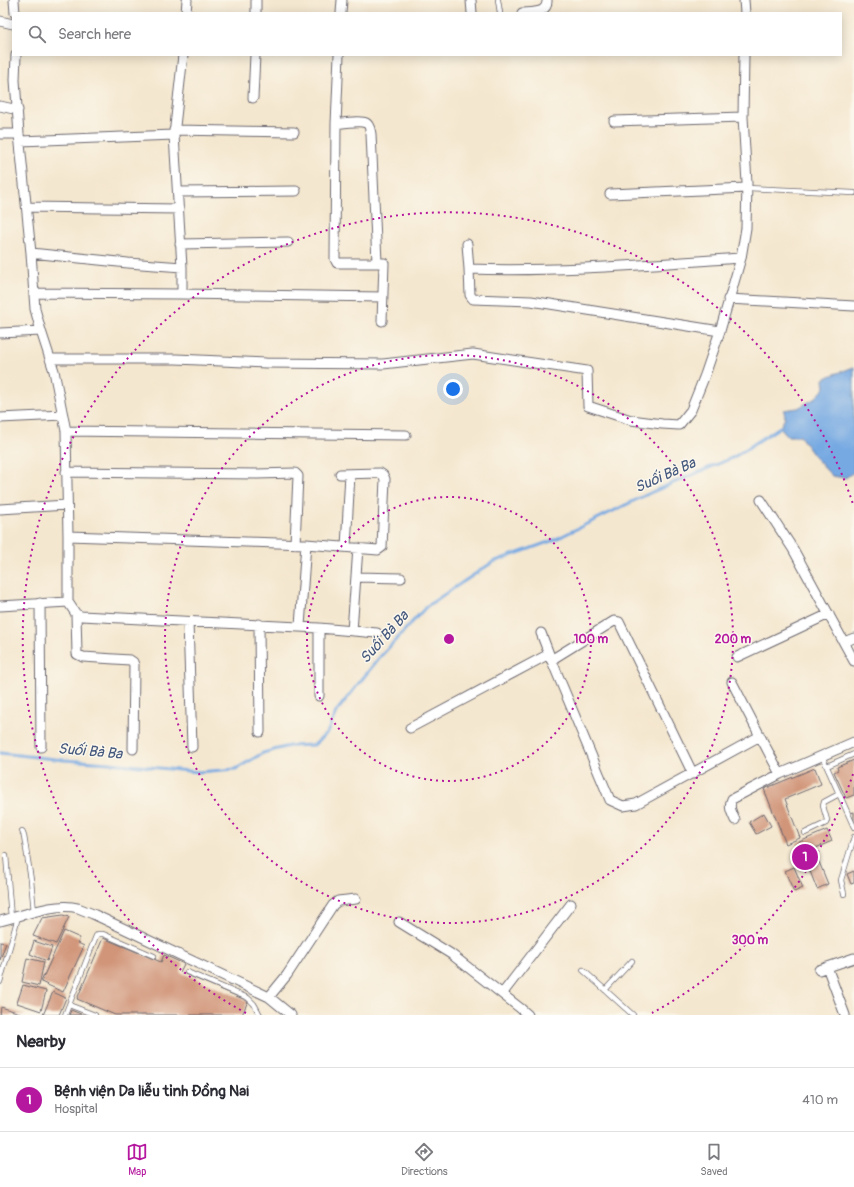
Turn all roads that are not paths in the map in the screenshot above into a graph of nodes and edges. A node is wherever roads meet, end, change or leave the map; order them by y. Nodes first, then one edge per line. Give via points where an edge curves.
1 (14, 0) edge
2 (187, 0) edge
3 (256, 0) edge
4 (342, 0) edge
5 (471, 0) edge
6 (498, 0) edge
7 (547, 0) edge
8 (744, 0) edge
9 (15, 12) edge
10 (186, 12) edge
11 (256, 12) edge
12 (341, 12) edge
13 (472, 12) edge
14 (500, 12) edge
15 (529, 12) edge
16 (745, 12) edge
17 (0, 21) edge
18 (12, 24) edge
19 (16, 56) edge
20 (183, 56) edge
21 (255, 56) edge
22 (339, 56) edge
23 (744, 56) edge
24 (253, 98) dead end
25 (0, 106) edge
26 (18, 110) junction
27 (743, 117) junction
28 (614, 120) dead end
29 (336, 124) junction
30 (174, 132) junction
31 (294, 132) dead end
32 (0, 134) edge
33 (19, 137) junction
34 (747, 188) junction
35 (296, 191) dead end
36 (178, 192) junction
37 (854, 193) edge
38 (610, 194) dead end
39 (27, 207) junction
40 (179, 208) junction
41 (288, 242) dead end
42 (180, 244) junction
43 (467, 244) dead end
44 (31, 253) junction
45 (741, 258) junction
46 (377, 262) junction
47 (182, 267) junction
48 (470, 269) junction
49 (34, 293) junction
50 (182, 294) junction
51 (383, 297) junction
52 (728, 299) junction
53 (854, 306) edge
54 (382, 321) dead end
55 (40, 331) junction
56 (720, 331) junction
57 (0, 333) edge
58 (50, 359) junction
59 (63, 415) junction
60 (0, 418) edge
61 (66, 431) junction
62 (406, 435) dead end
63 (66, 472) junction
64 (340, 474) dead end
65 (350, 474) junction
66 (761, 500) dead end
67 (67, 505) junction
68 (0, 509) edge
69 (68, 536) junction
70 (295, 544) junction
71 (306, 544) junction
72 (346, 547) junction
73 (358, 548) junction
74 (356, 577) junction
75 (401, 578) dead end
76 (68, 602) junction
77 (40, 603) junction
78 (0, 606) edge
79 (76, 614) junction
80 (829, 614) junction
81 (188, 622) junction
82 (259, 624) junction
83 (300, 626) junction
84 (319, 628) junction
85 (352, 631) junction
86 (377, 633) dead end
87 (541, 634) dead end
88 (854, 638) edge
89 (844, 642) junction
90 (550, 657) junction
91 (738, 657) dead end
92 (854, 661) edge
93 (732, 682) dead end
94 (318, 696) dead end
95 (410, 728) dead end
96 (260, 732) dead end
97 (760, 736) junction
98 (854, 742) edge
99 (41, 747) dead end
100 (192, 747) dead end
101 (133, 749) dead end
102 (854, 754) edge
103 (822, 756) junction
104 (827, 766) junction
105 (693, 774) junction
106 (780, 774) junction
107 (839, 794) junction
108 (735, 820) dead end
109 (854, 828) edge
110 (22, 830) dead end
111 (805, 833) dead end
112 (854, 837) edge
113 (6, 855) dead end
114 (844, 894) dead end
115 (356, 899) dead end
116 (571, 904) dead end
117 (34, 912) junction
118 (15, 918) junction
119 (0, 921) edge
120 (399, 922) dead end
121 (154, 956) dead end
122 (854, 958) edge
123 (632, 961) dead end
124 (583, 970) dead end
125 (187, 972) dead end
126 (0, 982) edge
127 (605, 990) junction
128 (502, 994) junction
129 (269, 997) junction
130 (69, 1004) junction
131 (288, 1014) edge
132 (630, 1014) edge
133 (65, 1015) edge
134 (94, 1015) edge
135 (260, 1015) edge
136 (528, 1015) edge
137 (845, 1015) edge

1 - 9 street
2 - 10 street
3 - 11 street
4 - 12 street
5 - 13 street
6 - 14 lane
7 - 15 street via 544,10
8 - 16 street
17 - 18 street
19 - 26 street
20 - 30 street
21 - 24 street
22 - 29 street
23 - 27 street
25 - 26 street
26 - 33 street
27 - 28 street
27 - 34 street
29 - 46 street via 360,122 370,127
29 - 46 street via 336,262
30 - 31 street
30 - 33 street
30 - 36 street
32 - 33 street
33 - 39 street
34 - 37 lane
34 - 38 street
34 - 45 street via 746,228
35 - 36 street
36 - 40 street
39 - 40 street
39 - 44 street
40 - 42 street
41 - 42 street
42 - 47 street
43 - 48 street
44 - 47 street
44 - 49 street
45 - 48 street via 639,265
45 - 52 street
46 - 51 street via 384,263
47 - 50 street
48 - 56 street via 470,295 473,299 532,301
49 - 50 street
49 - 55 street
50 - 51 street
51 - 54 street
52 - 53 street
52 - 56 street
55 - 57 street
55 - 58 street
56 - 58 street via 706,375 691,410 679,425 631,420 588,406 587,371 473,354 383,364
58 - 59 street
59 - 60 street
59 - 61 street
61 - 62 street
61 - 63 street
63 - 67 street
63 - 70 street via 295,473 298,476
64 - 65 street
65 - 72 street
65 - 73 street via 380,473 385,478 382,547 378,550
66 - 80 street via 793,548
67 - 68 street
67 - 69 street
69 - 70 street
69 - 76 street
70 - 71 street
71 - 72 street
71 - 83 street
72 - 73 street
73 - 74 street
74 - 75 street
74 - 85 street
76 - 77 street
76 - 79 street
77 - 78 street
77 - 99 street
79 - 81 street
79 - 101 street via 77,654 83,657 130,660 134,664
80 - 89 street
80 - 91 street
81 - 82 street
81 - 100 street
82 - 83 street
82 - 96 street
83 - 84 street
84 - 85 street
84 - 94 street
85 - 86 street
87 - 90 street
88 - 89 street
89 - 92 street
90 - 95 street
90 - 105 street via 610,800 623,806 636,804
90 - 105 street via 614,621 619,622
93 - 97 street
97 - 105 street
97 - 106 street
98 - 103 street
102 - 104 lane
103 - 104 lane
103 - 106 street
104 - 107 lane
106 - 108 street via 732,799 730,809
107 - 109 lane
107 - 111 lane via 824,802 826,823
110 - 117 lane
112 - 114 lane via 841,880
113 - 118 lane
115 - 129 street via 338,901 333,905 287,975
116 - 128 street
117 - 118 street
117 - 129 street via 59,907 77,908
118 - 119 street
118 - 126 lane
120 - 128 street via 451,954
121 - 130 lane via 98,934
122 - 137 street via 823,968
123 - 127 lane
124 - 127 lane
125 - 135 lane via 248,998
127 - 132 lane
128 - 136 street
129 - 131 street
130 - 133 lane
130 - 134 lane

